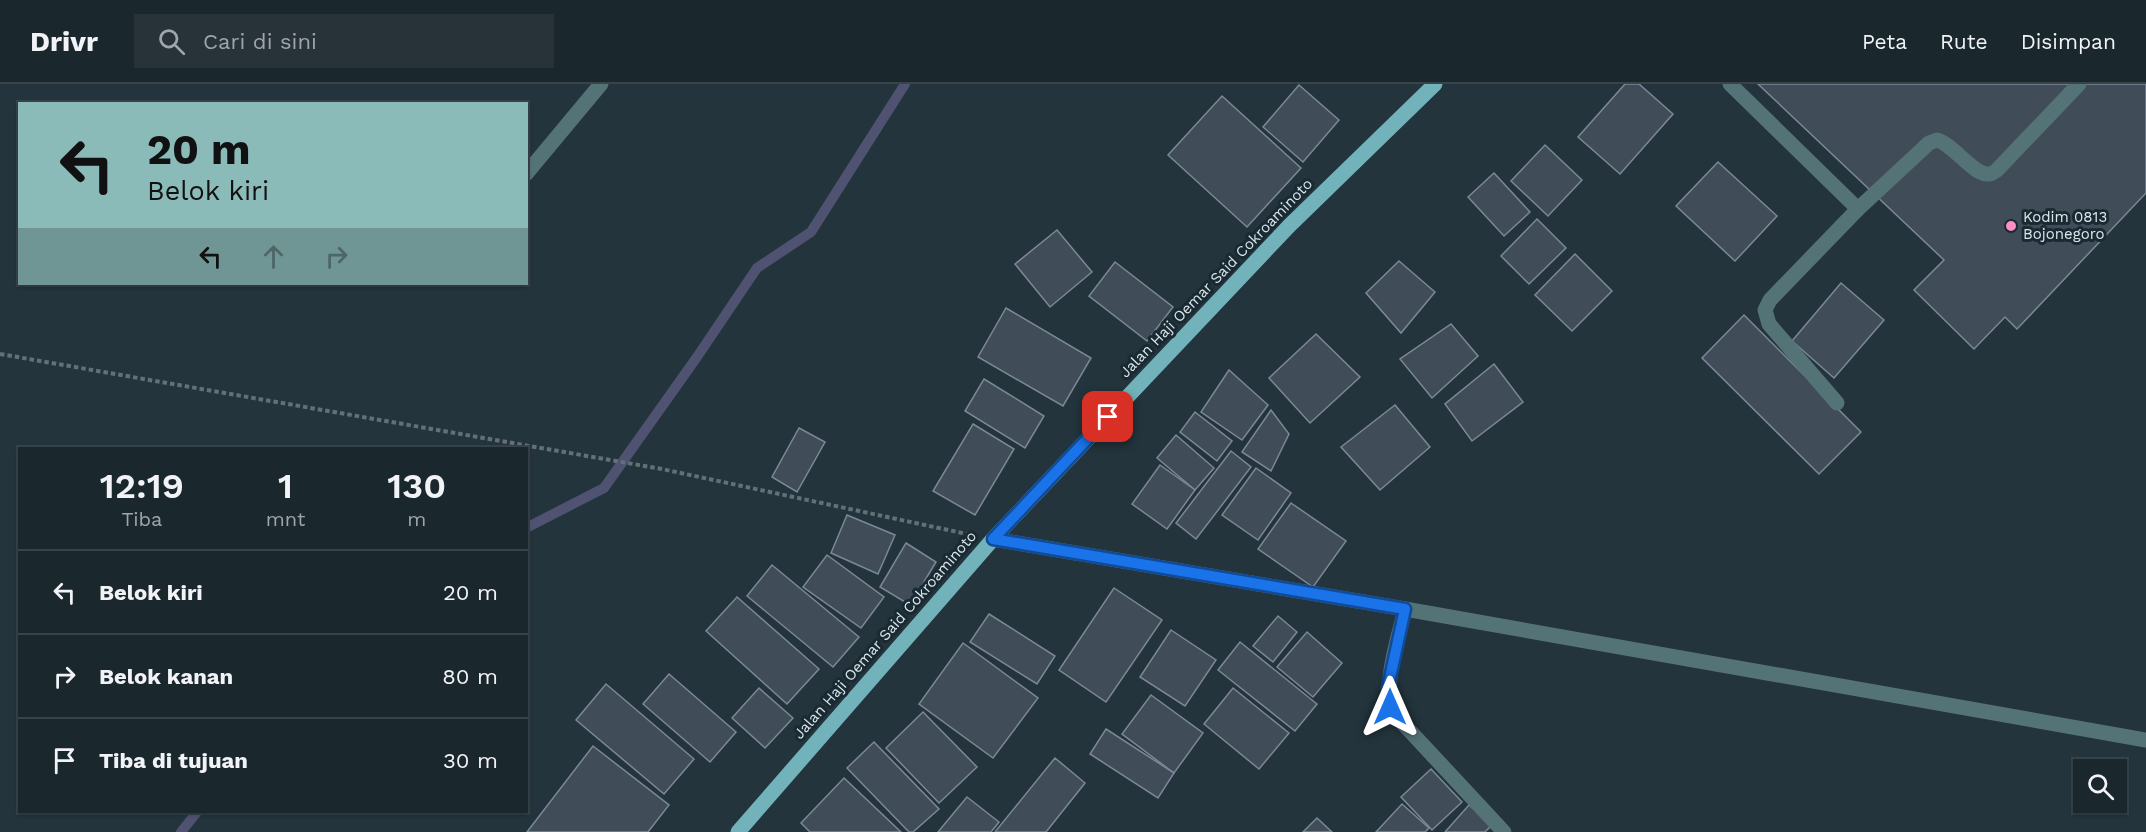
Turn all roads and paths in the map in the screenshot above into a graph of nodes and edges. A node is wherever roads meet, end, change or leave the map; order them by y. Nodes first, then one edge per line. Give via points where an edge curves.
1 (601, 84) edge
2 (1435, 84) edge
3 (1730, 84) edge
4 (2079, 84) edge
5 (528, 172) edge
6 (1858, 209) junction
7 (0, 354) edge
8 (1837, 403) dead end
9 (993, 539) junction
10 (1405, 609) junction
11 (2146, 741) edge
12 (740, 829) edge
13 (1504, 832) edge

1 - 5 street
2 - 9 main road, Jalan Haji Oemar Said Cokroaminoto via 1289,225
3 - 6 street
4 - 6 street via 1997,170 1989,174 1980,172 1937,140 1929,143
6 - 8 street via 1770,300 1765,310 1769,324
7 - 9 path via 646,466
9 - 10 street
9 - 12 main road, Jalan Haji Oemar Said Cokroaminoto
10 - 11 street
10 - 13 street via 1388,687 1390,707

